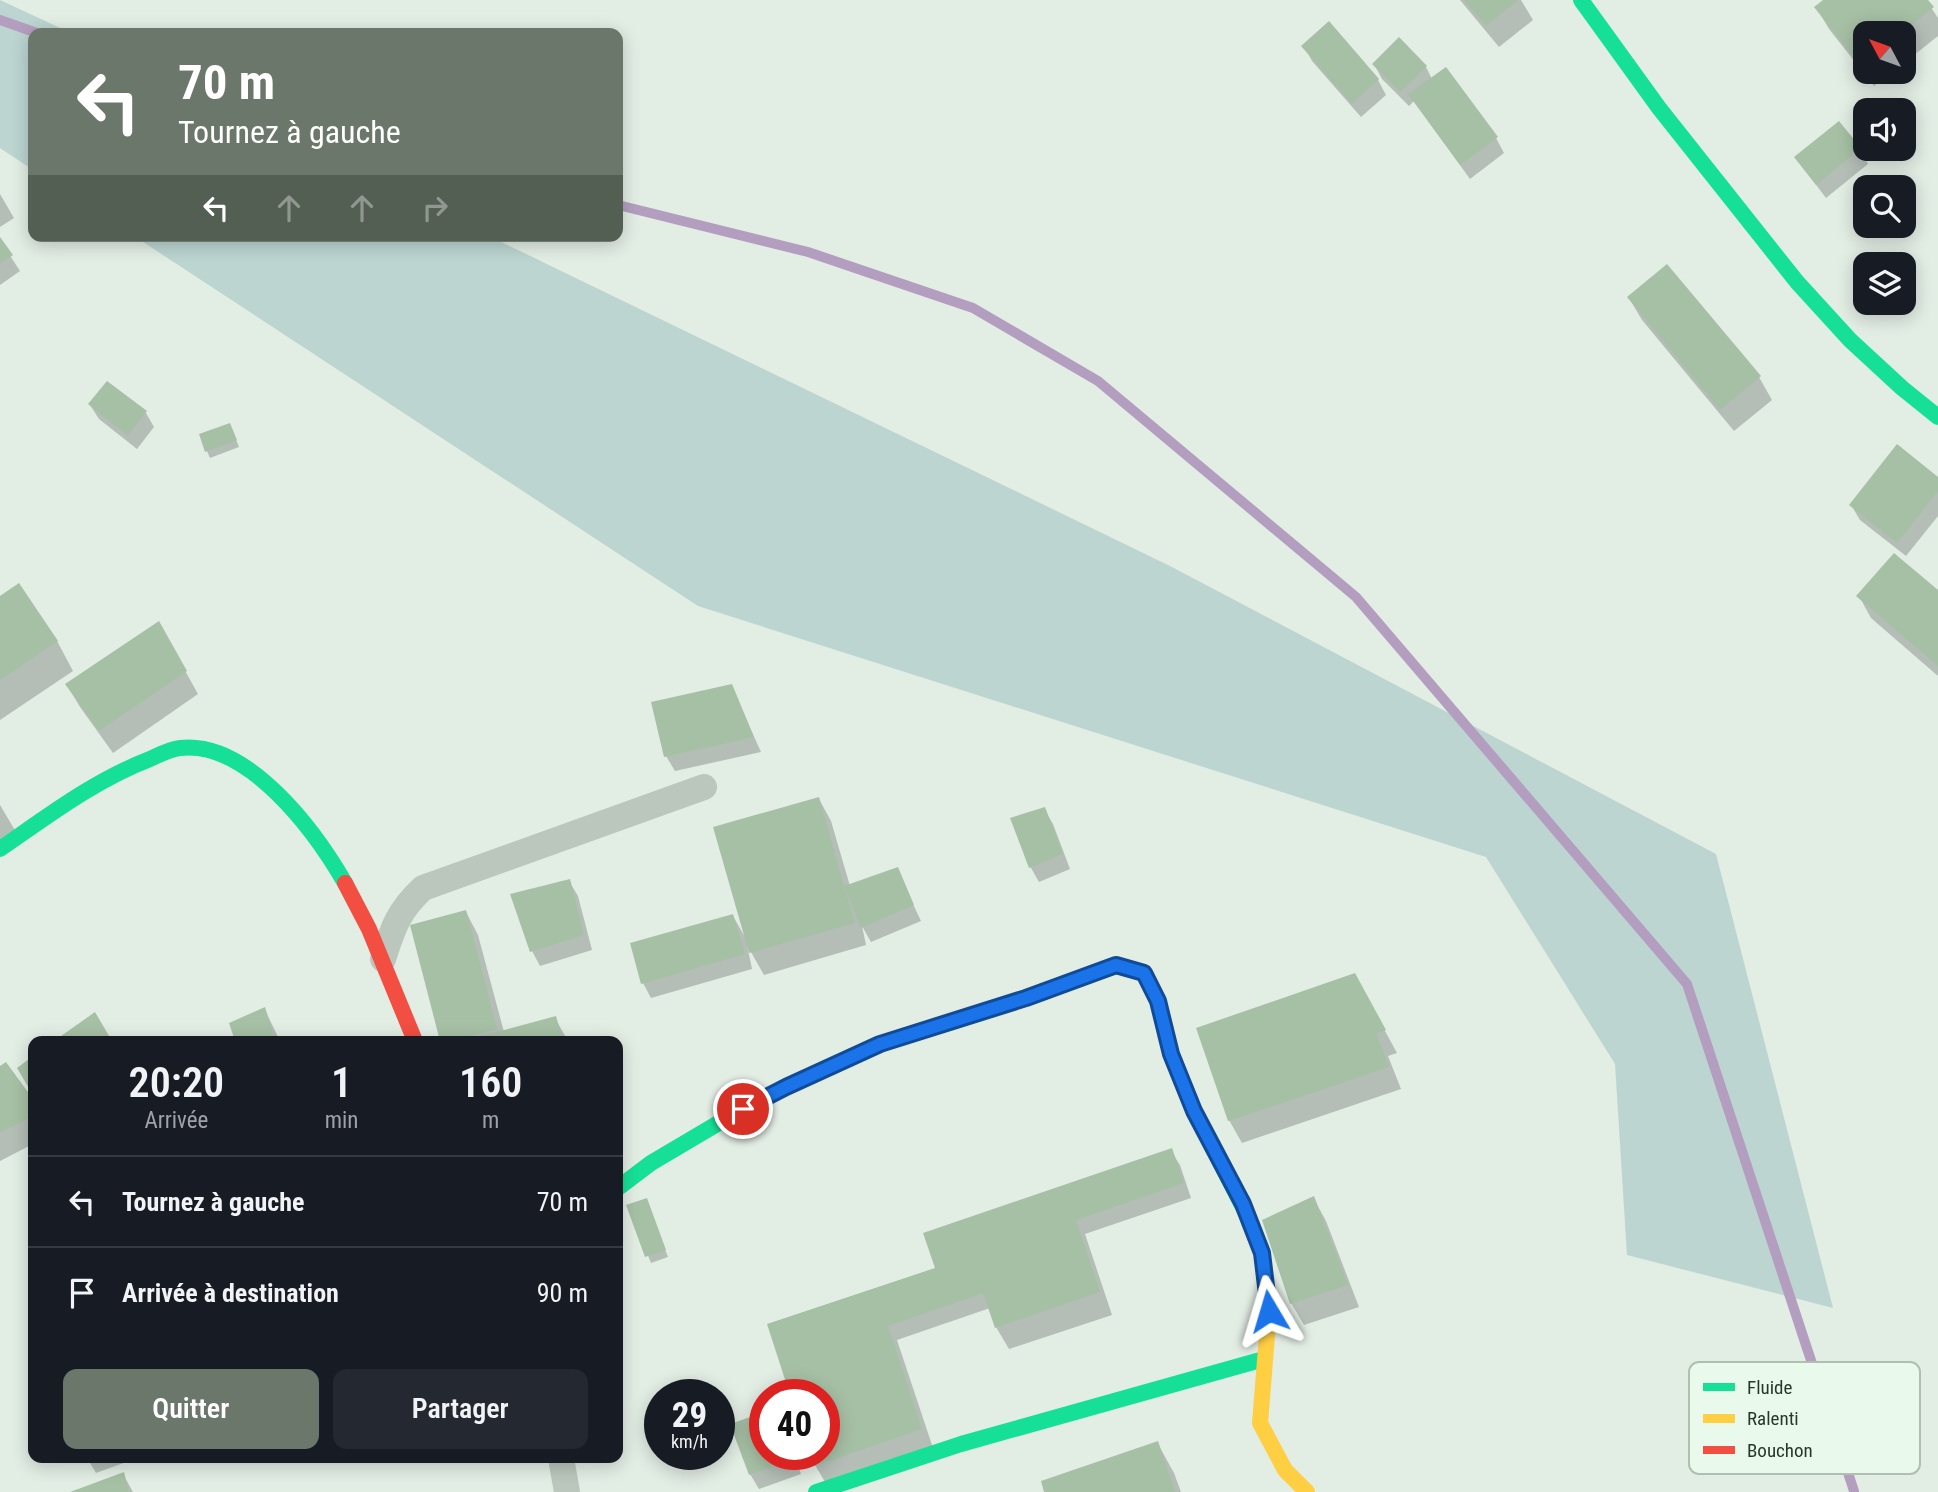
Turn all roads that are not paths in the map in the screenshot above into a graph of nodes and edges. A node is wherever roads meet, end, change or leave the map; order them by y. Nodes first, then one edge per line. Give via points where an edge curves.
1 (1581, 0) edge
2 (1938, 417) edge
3 (704, 787) dead end
4 (0, 849) edge
5 (383, 959) junction
6 (413, 1036) edge
7 (623, 1184) edge
8 (1264, 1359) junction
9 (562, 1463) edge
10 (567, 1492) edge
11 (816, 1492) edge
12 (1307, 1492) edge

1 - 2 street via 1659,108 1797,282 1850,340
3 - 5 street via 422,888 394,925
4 - 5 street via 133,764 179,748 222,753 258,777 318,838
5 - 6 street
7 - 8 street via 722,1121 880,1044 1116,965 1144,973 1158,1001 1171,1054 1194,1111 1243,1204 1262,1253 1269,1311
8 - 11 street via 961,1444
8 - 12 street via 1259,1423 1284,1470
9 - 10 street

